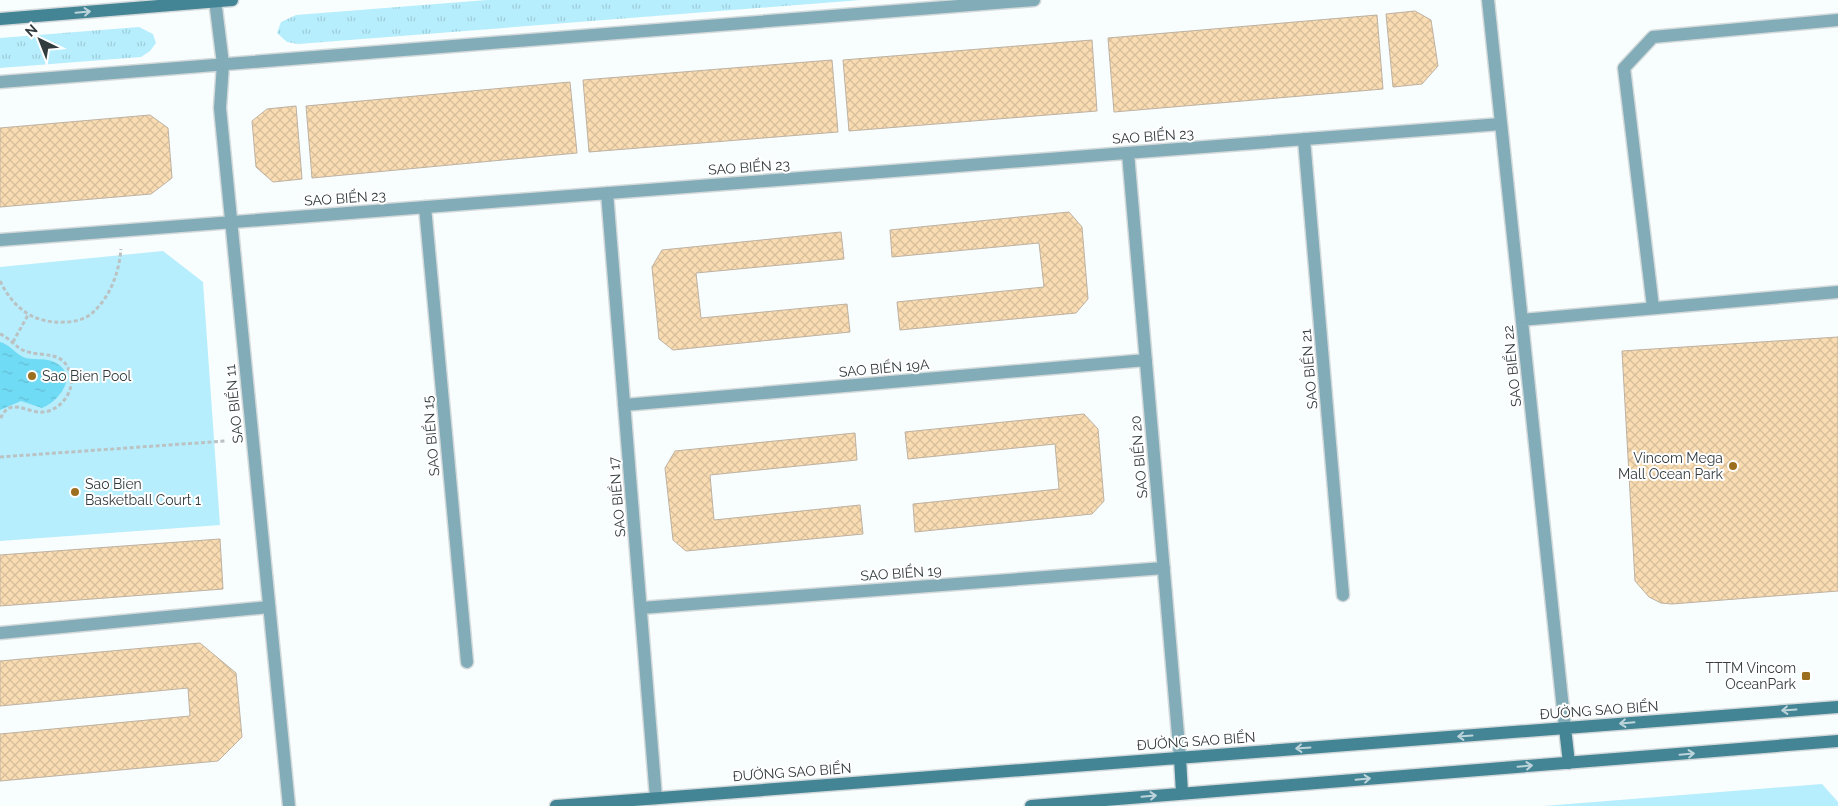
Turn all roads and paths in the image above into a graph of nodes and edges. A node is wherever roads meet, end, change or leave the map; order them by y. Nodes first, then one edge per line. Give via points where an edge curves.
1 (232, 0) edge
2 (1034, 0) edge
3 (1488, 0) edge
4 (215, 1) edge
5 (0, 18) edge
6 (1838, 20) edge
7 (223, 64) junction
8 (0, 82) edge
9 (1501, 124) junction
10 (1304, 140) junction
11 (1128, 153) junction
12 (607, 193) junction
13 (425, 207) junction
14 (232, 222) junction
15 (0, 240) edge
16 (121, 248) dead end
17 (0, 281) edge
18 (1838, 292) edge
19 (1653, 307) junction
20 (28, 314) junction
21 (1522, 320) junction
22 (0, 334) edge
23 (13, 342) junction
24 (1146, 360) junction
25 (624, 406) junction
26 (0, 420) edge
27 (225, 442) dead end
28 (0, 457) edge
29 (1164, 568) junction
30 (1343, 595) dead end
31 (270, 607) junction
32 (641, 608) junction
33 (0, 633) edge
34 (467, 662) dead end
35 (1838, 706) edge
36 (1566, 728) junction
37 (1838, 741) edge
38 (1180, 758) junction
39 (1569, 763) junction
40 (1182, 794) junction
41 (657, 802) edge
42 (289, 806) edge
43 (556, 806) edge
44 (1031, 806) edge

1 - 4 street
2 - 7 street
3 - 9 street, SAO BIỂN 22
5 -> 4 street
4 - 7 street, SAO BIỂN 11
6 - 19 street via 1653,37 1624,68
7 - 8 street
7 - 14 street, SAO BIỂN 11 via 220,108
9 - 10 street, SAO BIỂN 23
9 - 21 street, SAO BIỂN 22
10 - 11 street, SAO BIỂN 23
10 - 30 street, SAO BIỂN 21
11 - 12 street, SAO BIỂN 23
11 - 24 street, SAO BIỂN 20
12 - 13 street, SAO BIỂN 23
12 - 25 street, SAO BIỂN 17
13 - 14 street, SAO BIỂN 23
13 - 34 street, SAO BIỂN 15
14 - 15 street, SAO BIỂN 23
14 - 31 street, SAO BIỂN 11
16 - 20 path via 116,275 104,299 90,316 72,322 48,323
17 - 20 path via 15,304
18 - 19 street
19 - 21 street
20 - 23 path
21 - 36 street, SAO BIỂN 22
22 - 23 path
23 - 26 path via 24,351 59,358 72,381 64,401 54,409 42,412 19,406 4,412
24 - 25 street, SAO BIỂN 19A
24 - 29 street, SAO BIỂN 20
25 - 32 street, SAO BIỂN 17
27 - 28 path
29 - 32 street, SAO BIỂN 19
29 - 38 street, SAO BIỂN 20
31 - 33 street
31 - 42 street, SAO BIỂN 11
32 - 41 street, SAO BIỂN 17
35 -> 36 street, ĐƯỜNG SAO BIỂN
36 -> 38 street, ĐƯỜNG SAO BIỂN
36 - 39 street
39 -> 37 street
38 - 40 street
38 - 41 street, ĐƯỜNG SAO BIỂN
40 -> 39 street
44 -> 40 street
41 - 43 street, ĐƯỜNG SAO BIỂN

